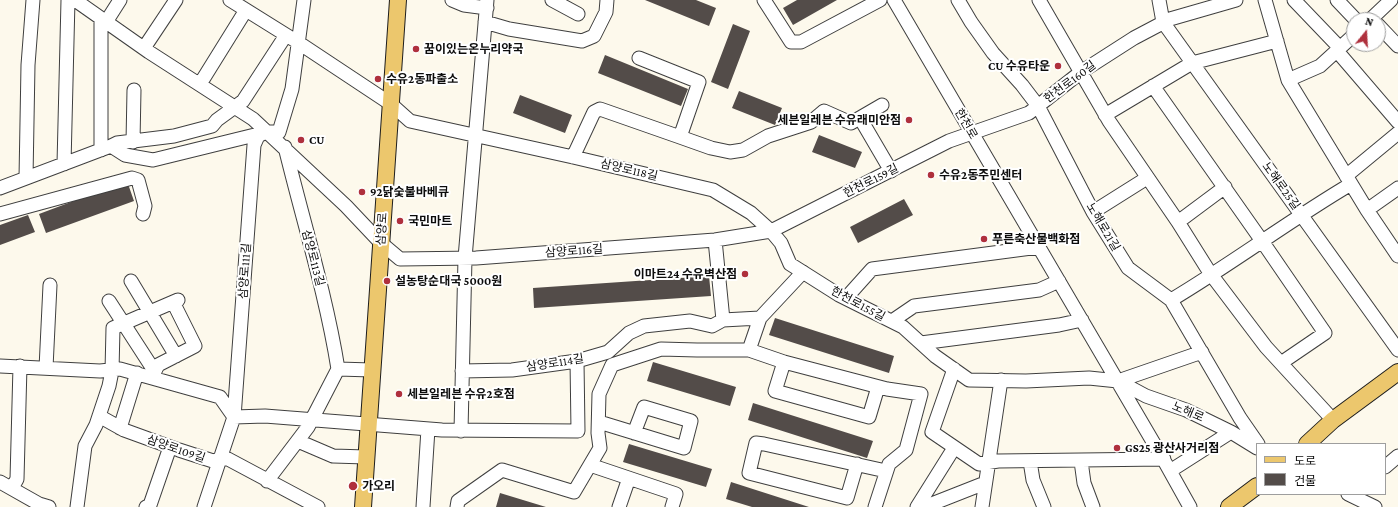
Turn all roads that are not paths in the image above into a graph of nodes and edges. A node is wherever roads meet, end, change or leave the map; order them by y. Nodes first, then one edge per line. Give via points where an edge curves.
1 (33, 0) edge
2 (68, 0) edge
3 (75, 0) edge
4 (120, 0) edge
5 (176, 0) edge
6 (230, 0) edge
7 (304, 0) edge
8 (398, 0) edge
9 (452, 0) edge
10 (552, 0) edge
11 (607, 0) edge
12 (764, 0) edge
13 (880, 0) edge
14 (894, 0) edge
15 (958, 0) edge
16 (1039, 0) edge
17 (1159, 0) edge
18 (1236, 0) edge
19 (1264, 0) edge
20 (1294, 0) edge
21 (1337, 0) edge
22 (1388, 1) edge
23 (1211, 3) edge
24 (487, 4) edge
25 (246, 10) junction
26 (1348, 12) edge
27 (1380, 12) edge
28 (578, 14) dead end
29 (104, 20) junction
30 (485, 22) junction
31 (1163, 22) junction
32 (1386, 34) edge
33 (286, 35) junction
34 (1277, 41) junction
35 (299, 42) junction
36 (1346, 42) edge
37 (1398, 46) edge
38 (144, 48) junction
39 (1338, 49) junction
40 (638, 58) dead end
41 (1192, 63) junction
42 (1081, 72) junction
43 (1288, 80) junction
44 (200, 84) junction
45 (1153, 86) junction
46 (134, 90) dead end
47 (391, 104) junction
48 (882, 105) dead end
49 (234, 106) junction
50 (1038, 106) junction
51 (1105, 115) junction
52 (860, 118) junction
53 (1398, 122) edge
54 (267, 132) junction
55 (972, 133) junction
56 (1398, 133) edge
57 (476, 135) junction
58 (680, 137) junction
59 (133, 142) junction
60 (106, 148) junction
61 (285, 148) junction
62 (574, 157) junction
63 (64, 164) junction
64 (891, 171) junction
65 (26, 178) junction
66 (1147, 178) junction
67 (1349, 180) junction
68 (1225, 187) junction
69 (0, 188) edge
70 (1398, 189) edge
71 (1367, 210) junction
72 (1093, 212) junction
73 (0, 214) edge
74 (143, 214) dead end
75 (1300, 214) junction
76 (1178, 222) junction
77 (772, 231) junction
78 (715, 240) junction
79 (1262, 240) junction
80 (381, 244) junction
81 (1039, 247) junction
82 (1398, 256) edge
83 (465, 258) junction
84 (804, 272) junction
85 (1212, 276) junction
86 (131, 281) dead end
87 (1059, 281) junction
88 (50, 285) dead end
89 (846, 298) junction
90 (1171, 300) junction
91 (109, 301) dead end
92 (150, 312) junction
93 (760, 318) junction
94 (723, 320) junction
95 (1082, 320) junction
96 (892, 321) junction
97 (124, 323) junction
98 (921, 343) junction
99 (749, 350) junction
100 (1398, 350) edge
101 (1202, 352) junction
102 (176, 356) junction
103 (578, 361) junction
104 (784, 362) junction
105 (1281, 363) junction
106 (0, 366) edge
107 (20, 366) junction
108 (46, 368) junction
109 (338, 369) junction
110 (954, 369) junction
111 (112, 370) junction
112 (372, 370) junction
113 (462, 371) junction
114 (1398, 372) edge
115 (137, 373) junction
116 (153, 374) junction
117 (1001, 380) junction
118 (1118, 381) junction
119 (878, 387) junction
120 (99, 416) junction
121 (234, 417) junction
122 (311, 419) junction
123 (1333, 420) junction
124 (599, 422) junction
125 (368, 424) junction
126 (120, 428) junction
127 (428, 429) junction
128 (461, 431) junction
129 (1231, 432) junction
130 (634, 433) dead end
131 (298, 441) junction
132 (1257, 443) edge
133 (1308, 443) edge
134 (170, 447) junction
135 (1256, 447) edge
136 (954, 448) junction
137 (1398, 456) edge
138 (366, 457) junction
139 (220, 459) junction
140 (1164, 459) junction
141 (1030, 461) junction
142 (1081, 461) junction
143 (988, 463) junction
144 (857, 464) junction
145 (590, 465) junction
146 (1386, 465) edge
147 (886, 471) junction
148 (1170, 471) junction
149 (629, 478) junction
150 (267, 481) junction
151 (985, 483) junction
152 (6, 485) edge
153 (1256, 487) edge
154 (1354, 495) edge
155 (42, 506) edge
156 (77, 507) edge
157 (146, 507) edge
158 (204, 507) edge
159 (318, 507) edge
160 (363, 507) edge
161 (423, 507) edge
162 (456, 507) edge
163 (619, 507) edge
164 (672, 507) edge
165 (874, 507) edge
166 (917, 507) edge
167 (924, 507) edge
168 (982, 507) edge
169 (1044, 507) edge
170 (1093, 507) edge
171 (1190, 507) edge
172 (1229, 507) edge
173 (1375, 507) edge

1 - 65 street via 28,65
2 - 63 street
3 - 29 street, 삼양로116길
4 - 29 street
5 - 38 street
6 - 25 street, 삼양로118길
7 - 35 street
8 - 47 main road, 삼양로
9 - 24 street via 464,5
10 - 28 street
11 - 30 street via 606,12 594,36 582,41 508,29
12 - 13 street via 791,42 801,42
14 - 55 street, 한천로
15 - 50 street, 노해로21길 via 993,53
16 - 42 street
17 - 31 street
18 - 23 street, 한천로160길
19 - 34 street
20 - 39 street
21 - 26 street
22 - 27 street
23 - 31 street, 한천로160길
24 - 30 street
25 - 33 street, 삼양로118길
25 - 44 street
29 - 38 street, 삼양로116길
29 - 60 street
30 - 57 street
31 - 41 street, 노해로25길
31 - 42 street, 한천로160길
32 - 37 street
33 - 35 street, 삼양로118길
33 - 49 street via 243,101
34 - 41 street
34 - 43 street
35 - 47 street, 삼양로118길
35 - 54 street via 292,89 282,124 279,132
36 - 39 street
38 - 44 street, 삼양로116길
39 - 43 street via 1320,66
39 - 53 street
40 - 58 street via 699,82
41 - 45 street
41 - 75 street, 노해로25길
42 - 50 street, 한천로160길
42 - 51 street
43 - 67 street
44 - 49 street, 삼양로116길
45 - 51 street
45 - 68 street
46 - 59 street
47 - 57 street, 삼양로118길 via 410,121
47 - 80 main road, 삼양로
48 - 52 street
49 - 54 street, 삼양로116길
49 - 59 street via 212,126 174,136
50 - 55 street, 한천로160길 via 1029,113
50 - 72 street, 노해로21길
51 - 66 street
52 - 58 street via 851,123 824,111 811,122 774,134 743,150 730,152
52 - 64 street
54 - 60 street via 153,160 125,155
54 - 61 street, 삼양로116길
54 - 121 street, 삼양로111길 via 258,136 254,145
55 - 64 street, 한천로159길 via 949,141
55 - 81 street, 한천로
56 - 67 street
57 - 62 street, 삼양로118길
57 - 83 street
58 - 62 street via 600,109 594,112
59 - 60 street via 117,143
60 - 63 street
61 - 80 street, 삼양로116길 via 346,206
61 - 109 street, 삼양로113길 via 324,296
62 - 77 street, 삼양로118길 via 713,190 751,213
63 - 65 street
64 - 77 street, 한천로159길
65 - 69 street
66 - 72 street
66 - 76 street
67 - 71 street
67 - 75 street
68 - 76 street
68 - 79 street
70 - 71 street
71 - 82 street
72 - 90 street, 노해로21길 via 1128,268
73 - 74 street via 132,178 138,180 145,206
75 - 79 street
75 - 100 street, 노해로25길
76 - 85 street
77 - 78 street, 삼양로116길
77 - 84 street, 한천로155길 via 781,243 790,264
78 - 83 street, 삼양로116길
78 - 94 street
79 - 85 street
79 - 105 street via 1325,333
80 - 83 street, 삼양로116길 via 400,259
80 - 112 main road, 삼양로
81 - 87 street, 한천로
81 - 89 street via 872,268
83 - 113 street
84 - 89 street, 한천로155길
84 - 93 street
85 - 90 street
85 - 105 street
86 - 92 street
87 - 95 street, 한천로
87 - 96 street via 1039,290 914,306
88 - 108 street
89 - 96 street, 한천로155길
90 - 101 street, 노해로21길
91 - 97 street
92 - 97 street
92 - 102 street
92 - 102 street via 175,301 195,346
93 - 94 street, 삼양로114길
93 - 99 street
94 - 103 street, 삼양로114길 via 712,326 690,321 644,326 629,333 608,352
95 - 98 street
95 - 118 street, 한천로
96 - 98 street, 한천로155길
97 - 111 street via 113,328
97 - 116 street
98 - 110 street, 한천로155길
99 - 104 street
99 - 124 street via 661,349 612,365 599,394
101 - 118 street
101 - 132 street, 노해로21길
102 - 116 street via 158,365
103 - 113 street, 삼양로114길 via 512,370
103 - 128 street via 578,432
104 - 119 street
104 - 119 street via 776,391 862,415 869,416
105 - 123 street
106 - 107 street
107 - 108 street
107 - 152 street via 17,479
108 - 111 street
109 - 112 street
109 - 122 street
110 - 117 street, 한천로155길 via 969,380
110 - 136 street via 932,432
111 - 115 street
111 - 120 street
112 - 125 main road, 삼양로
113 - 128 street
114 - 123 main road
115 - 116 street
115 - 126 street
116 - 121 street via 220,397
117 - 118 street, 한천로155길 via 1089,378
117 - 143 street
118 - 129 street, 노해로 via 1146,396 1186,410
118 - 140 street, 한천로
119 - 147 street via 921,394 906,450 889,464
120 - 126 street, 삼양로109길
120 - 156 street via 85,446
121 - 122 street
121 - 139 street, 삼양로111길
122 - 125 street
122 - 131 street
123 - 133 main road
124 - 130 street
124 - 145 street via 600,448
125 - 127 street
125 - 138 main road, 삼양로
126 - 134 street, 삼양로109길
127 - 128 street
127 - 161 street
129 - 135 street, 노해로
129 - 148 street
131 - 138 street via 333,456
131 - 150 street
134 - 139 street, 삼양로109길 via 213,461
134 - 157 street via 150,504
136 - 143 street via 979,464
136 - 166 street
137 - 146 street
138 - 160 main road, 삼양로
139 - 150 street, 삼양로109길 via 228,459
139 - 158 street, 삼양로111길
140 - 142 street
140 - 148 street, 한천로
141 - 142 street
141 - 143 street
141 - 169 street via 1033,480
142 - 170 street via 1084,483
143 - 151 street
144 - 144 street via 756,443 748,473 847,498
144 - 147 street
145 - 149 street
145 - 162 street via 574,492 502,470 458,501
147 - 165 street
148 - 171 street, 한천로
149 - 163 street
149 - 164 street via 676,494
150 - 159 street, 삼양로109길
151 - 167 street
151 - 168 street
152 - 155 street
153 - 172 main road
154 - 173 street

